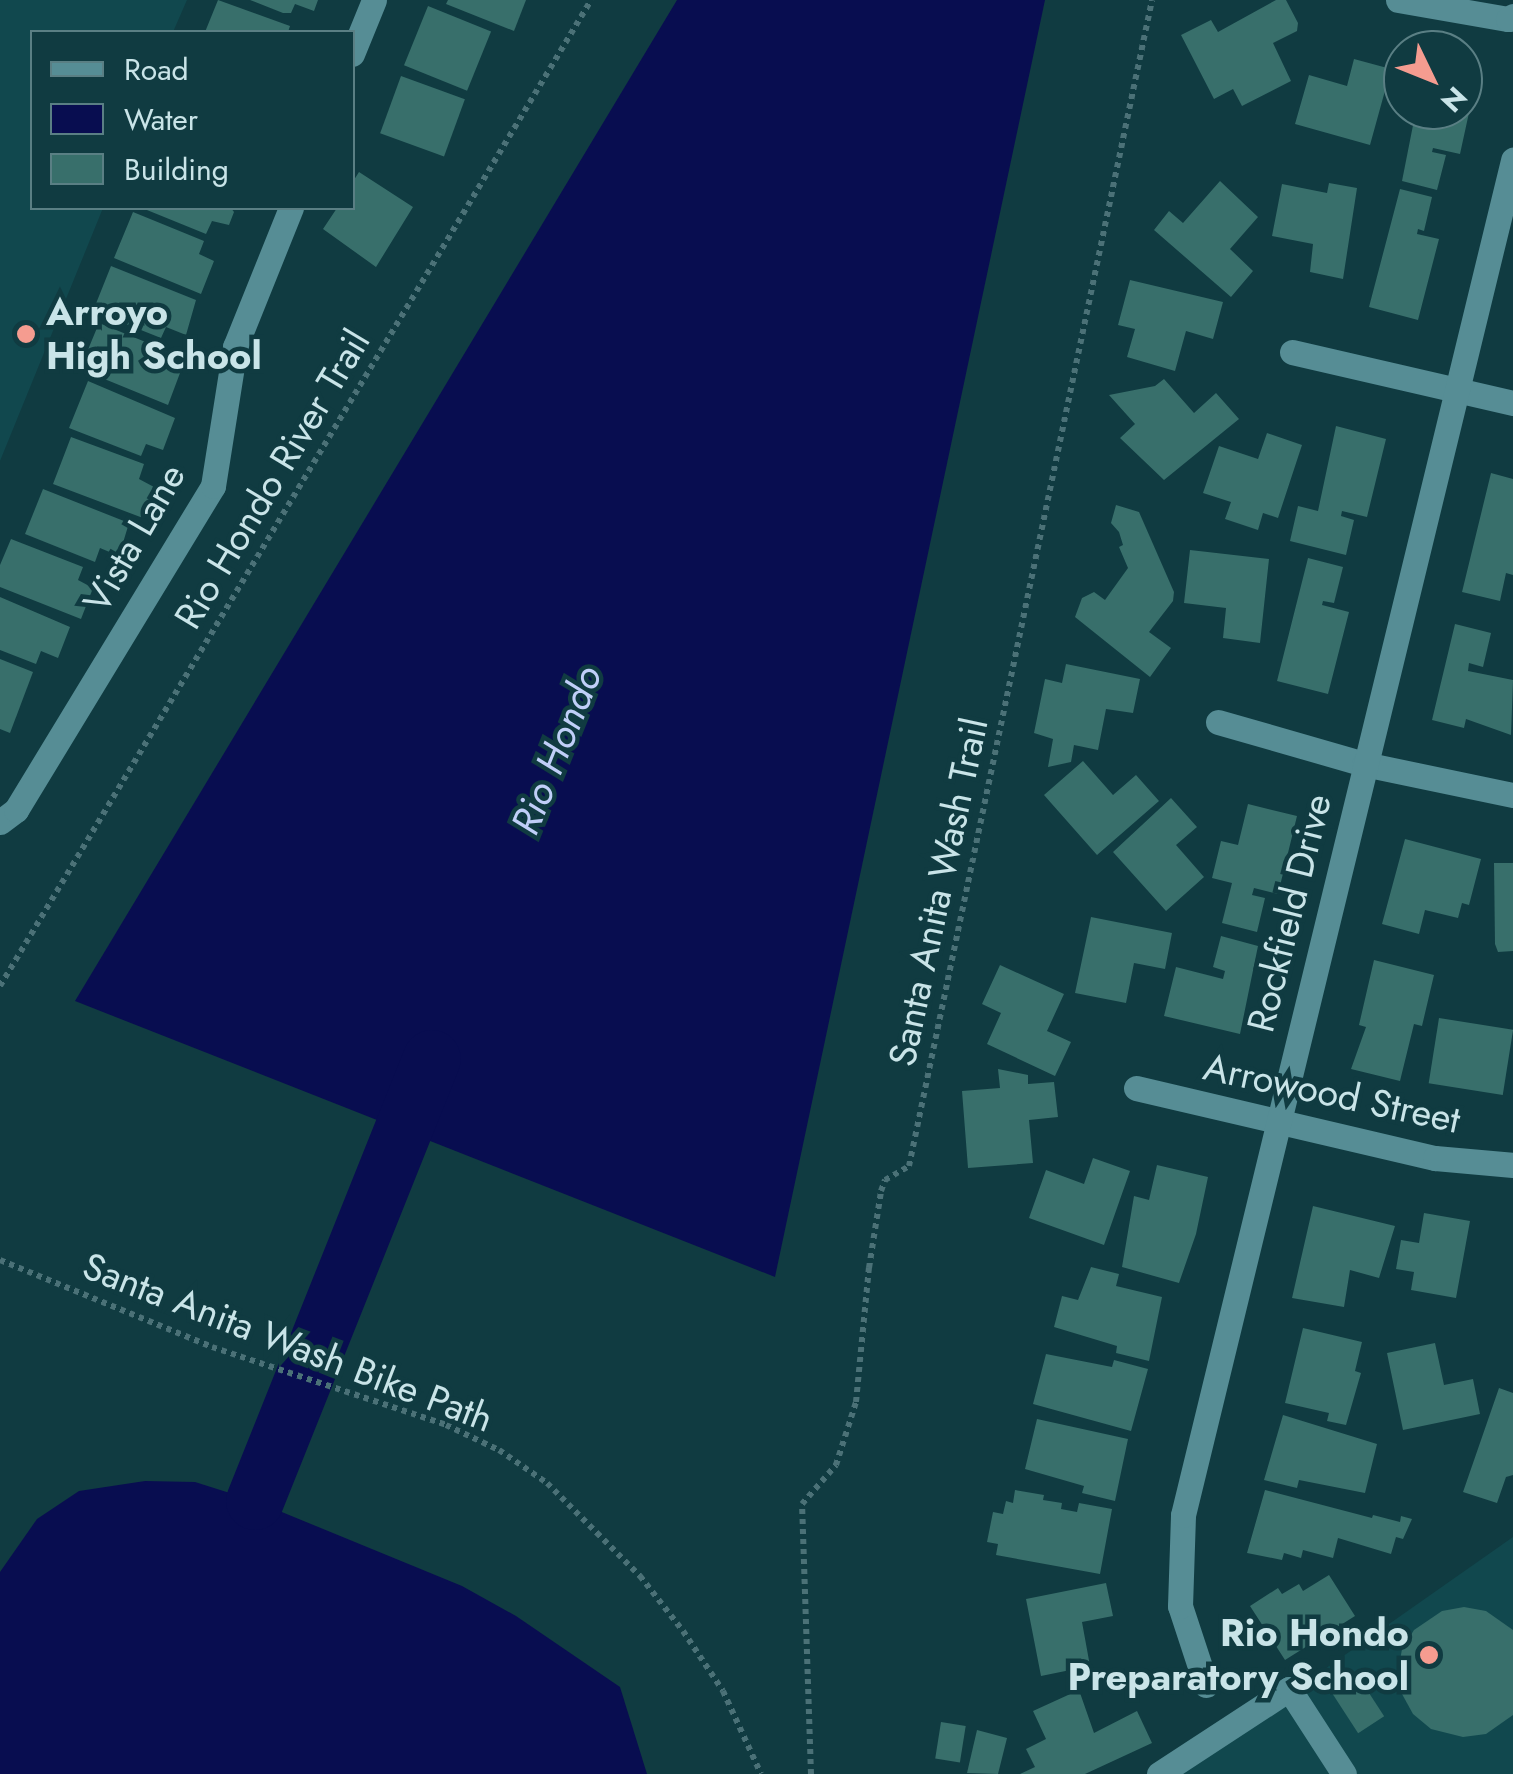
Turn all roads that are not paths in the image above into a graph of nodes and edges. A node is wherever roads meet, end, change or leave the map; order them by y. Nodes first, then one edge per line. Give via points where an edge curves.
1 (374, 0) edge
2 (1398, 0) edge
3 (1513, 16) edge
4 (355, 47) edge
5 (1513, 160) edge
6 (290, 210) edge
7 (1292, 352) dead end
8 (1458, 391) junction
9 (1513, 403) edge
10 (1218, 722) dead end
11 (1364, 764) junction
12 (1513, 795) edge
13 (0, 822) edge
14 (1136, 1088) dead end
15 (1278, 1123) junction
16 (1513, 1165) edge
17 (1206, 1685) dead end
18 (1159, 1774) edge
19 (1344, 1774) edge

1 - 4 street
2 - 3 street
5 - 8 street, Rockfield Drive
6 - 13 street, Vista Lane via 235,347 213,486 16,810
7 - 8 street
8 - 9 street
8 - 11 street, Rockfield Drive
10 - 11 street
11 - 12 street
11 - 15 street, Rockfield Drive
14 - 15 street, Arrowood Street
15 - 16 street, Arrowood Street via 1435,1158
15 - 17 street, Rockfield Drive via 1183,1515 1180,1606
18 - 19 street via 1289,1688

